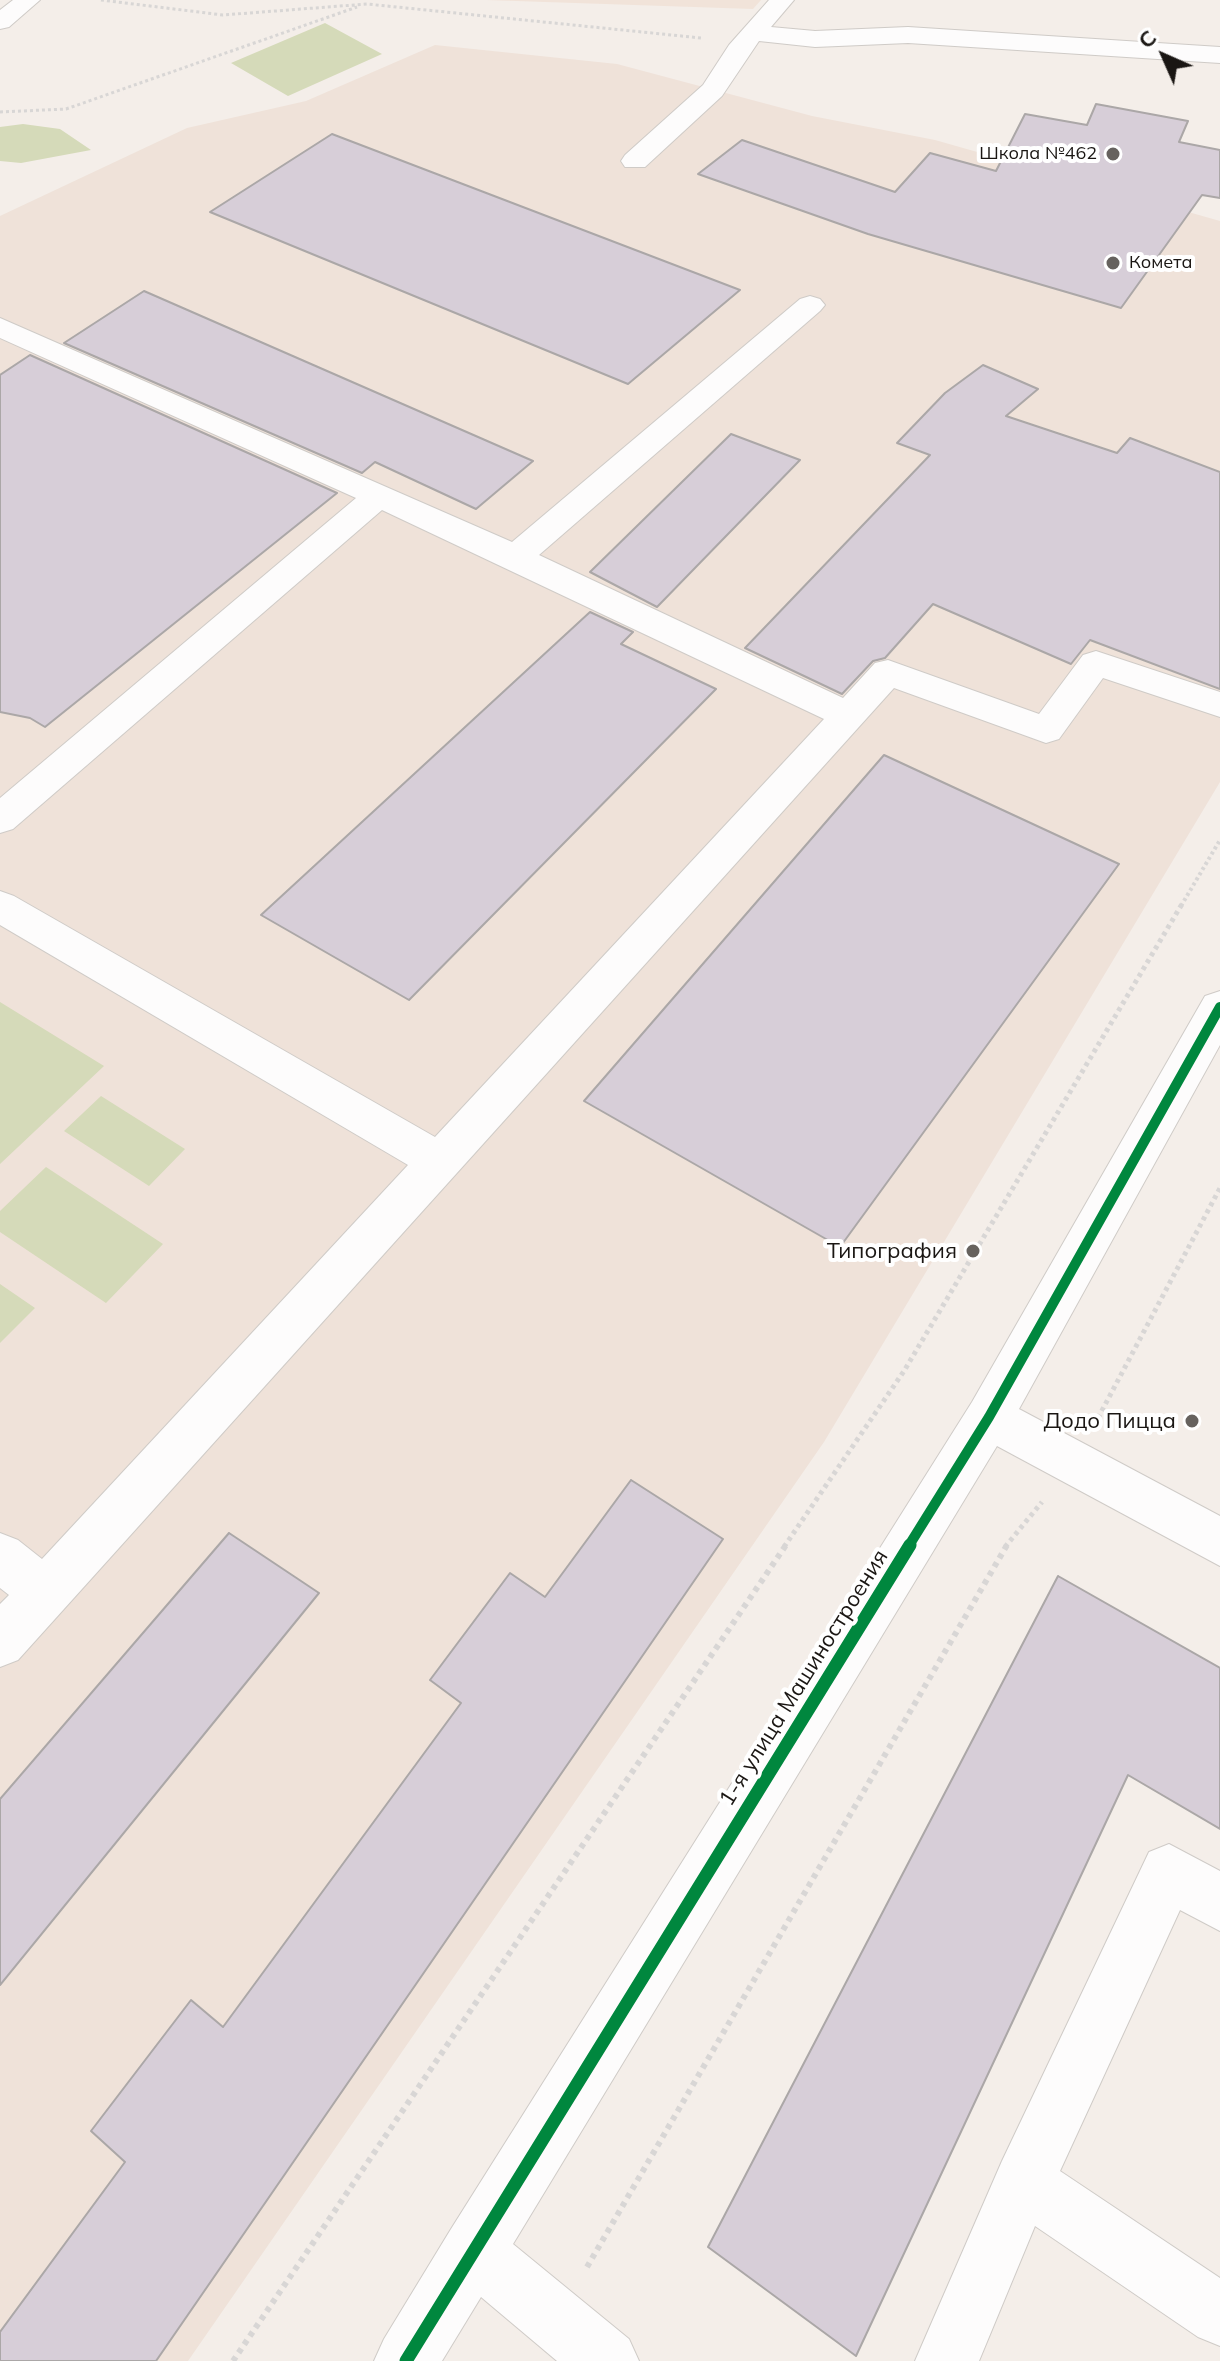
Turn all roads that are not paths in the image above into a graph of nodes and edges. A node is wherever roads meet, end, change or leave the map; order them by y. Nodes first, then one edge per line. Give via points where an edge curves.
1 (28, 0) edge
2 (782, 0) edge
3 (0, 22) edge
4 (749, 38) junction
5 (1220, 55) edge
6 (635, 161) dead end
7 (810, 305) dead end
8 (0, 327) edge
9 (378, 496) junction
10 (516, 557) junction
11 (1220, 705) edge
12 (848, 715) junction
13 (0, 819) edge
14 (0, 906) edge
15 (1220, 1007) edge
16 (440, 1162) junction
17 (989, 1417) junction
18 (1220, 1542) edge
19 (0, 1557) edge
20 (45, 1592) junction
21 (0, 1642) edge
22 (1220, 1903) edge
23 (1023, 2182) junction
24 (473, 2251) junction
25 (1220, 2315) edge
26 (406, 2361) edge
27 (607, 2361) edge
28 (947, 2361) edge

1 - 3 street
2 - 4 street
4 - 5 street via 908,35
4 - 6 street via 713,90
7 - 10 street
8 - 9 street
9 - 10 street
9 - 13 street
10 - 12 street
11 - 12 street via 1096,663 1046,730 888,672
12 - 16 street
14 - 16 street
15 - 17 street, 1-я улица Машиностроения
16 - 20 street
17 - 18 street
17 - 24 street, 1-я улица Машиностроения
19 - 20 street
20 - 21 street
22 - 23 street via 1169,1872
23 - 25 street
23 - 28 street
24 - 26 street, 1-я улица Машиностроения
24 - 27 street

